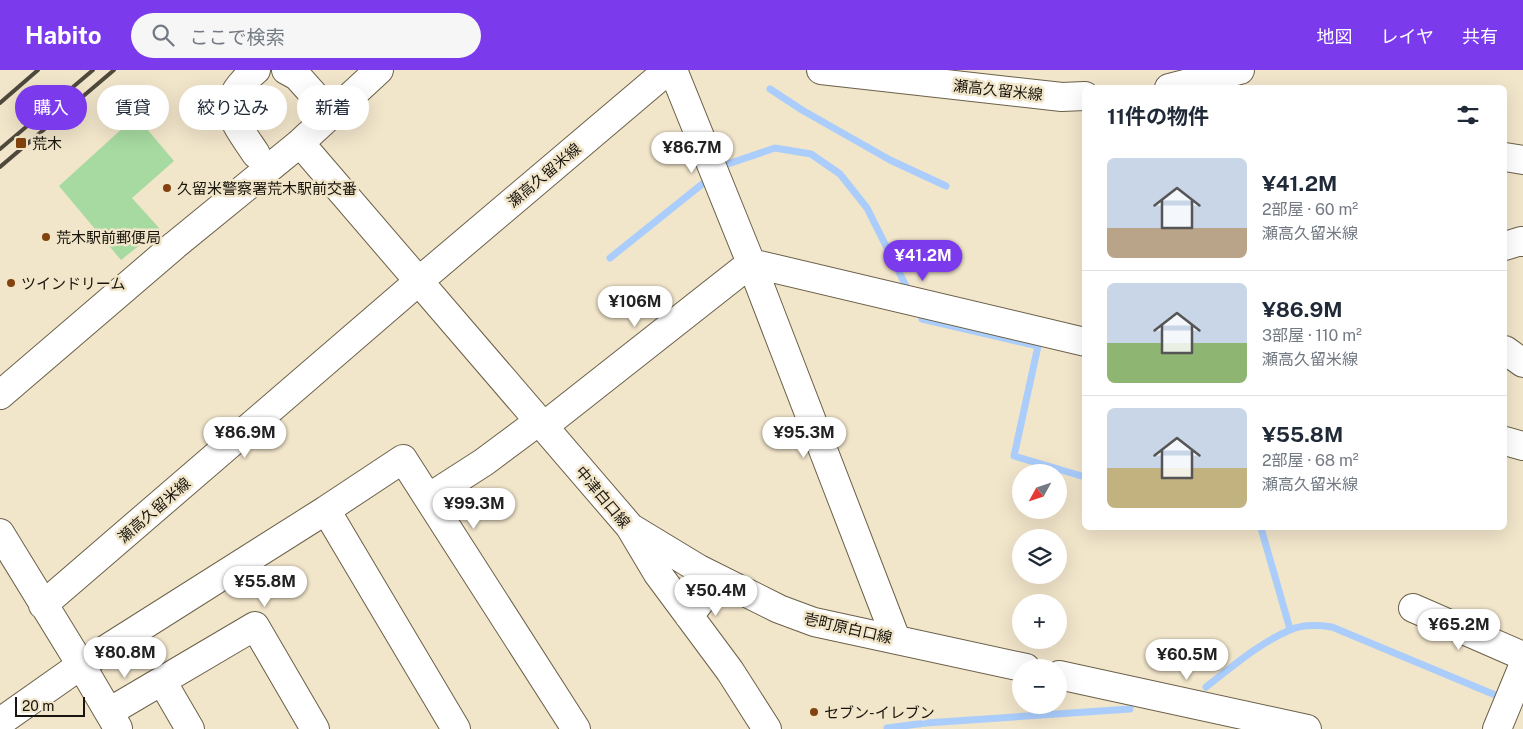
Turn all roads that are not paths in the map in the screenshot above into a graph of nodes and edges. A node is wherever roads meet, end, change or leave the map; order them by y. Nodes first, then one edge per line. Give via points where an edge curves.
1 (256, 70) edge
2 (286, 70) edge
3 (379, 70) edge
4 (668, 70) edge
5 (673, 70) edge
6 (821, 70) edge
7 (1240, 70) edge
8 (864, 72) edge
9 (304, 85) edge
10 (363, 85) edge
11 (1185, 85) edge
12 (1082, 96) edge
13 (313, 130) edge
14 (300, 142) junction
15 (256, 154) dead end
16 (1507, 157) edge
17 (1523, 160) edge
18 (1523, 242) edge
19 (1507, 245) edge
20 (751, 263) junction
21 (419, 281) junction
22 (1082, 341) edge
23 (1507, 351) edge
24 (1523, 363) edge
25 (0, 395) edge
26 (542, 424) junction
27 (1507, 442) edge
28 (1523, 446) edge
29 (428, 498) junction
30 (326, 510) junction
31 (630, 527) junction
32 (0, 532) edge
33 (722, 582) junction
34 (43, 605) junction
35 (1413, 608) dead end
36 (689, 616) junction
37 (896, 639) junction
38 (1523, 656) edge
39 (81, 665) junction
40 (1012, 665) edge
41 (1523, 666) edge
42 (1067, 677) edge
43 (162, 681) junction
44 (114, 721) edge
45 (0, 722) edge
46 (190, 729) edge
47 (315, 729) edge
48 (456, 729) edge
49 (576, 729) edge
50 (767, 729) edge
51 (1307, 729) edge
52 (1497, 729) edge

1 - 15 street via 233,94 231,110 237,126
2 - 9 street
3 - 10 street
4 - 21 street, 瀬高久留米線
5 - 20 street
6 - 8 street, 瀬高久留米線
7 - 11 street
8 - 12 street, 瀬高久留米線 via 1062,97
13 - 14 street
14 - 21 street
14 - 25 street
16 - 17 street
18 - 19 street
20 - 22 street
20 - 26 street
20 - 37 street
21 - 26 street, 中津白口線
21 - 34 street, 瀬高久留米線
23 - 24 street
26 - 29 street
26 - 31 street, 中津白口線
27 - 28 street
29 - 30 street via 403,459
29 - 49 street
30 - 39 street
30 - 48 street
31 - 33 street, 壱町原白口線
31 - 36 street, 中津白口線 via 658,574
32 - 34 street
33 - 36 street
33 - 37 street, 壱町原白口線 via 814,622
34 - 39 street
35 - 38 street
36 - 50 street, 中津白口線
37 - 40 street, 壱町原白口線
39 - 44 street
39 - 45 street
41 - 52 street
42 - 51 street
43 - 44 street
43 - 46 street
43 - 47 street via 255,626

